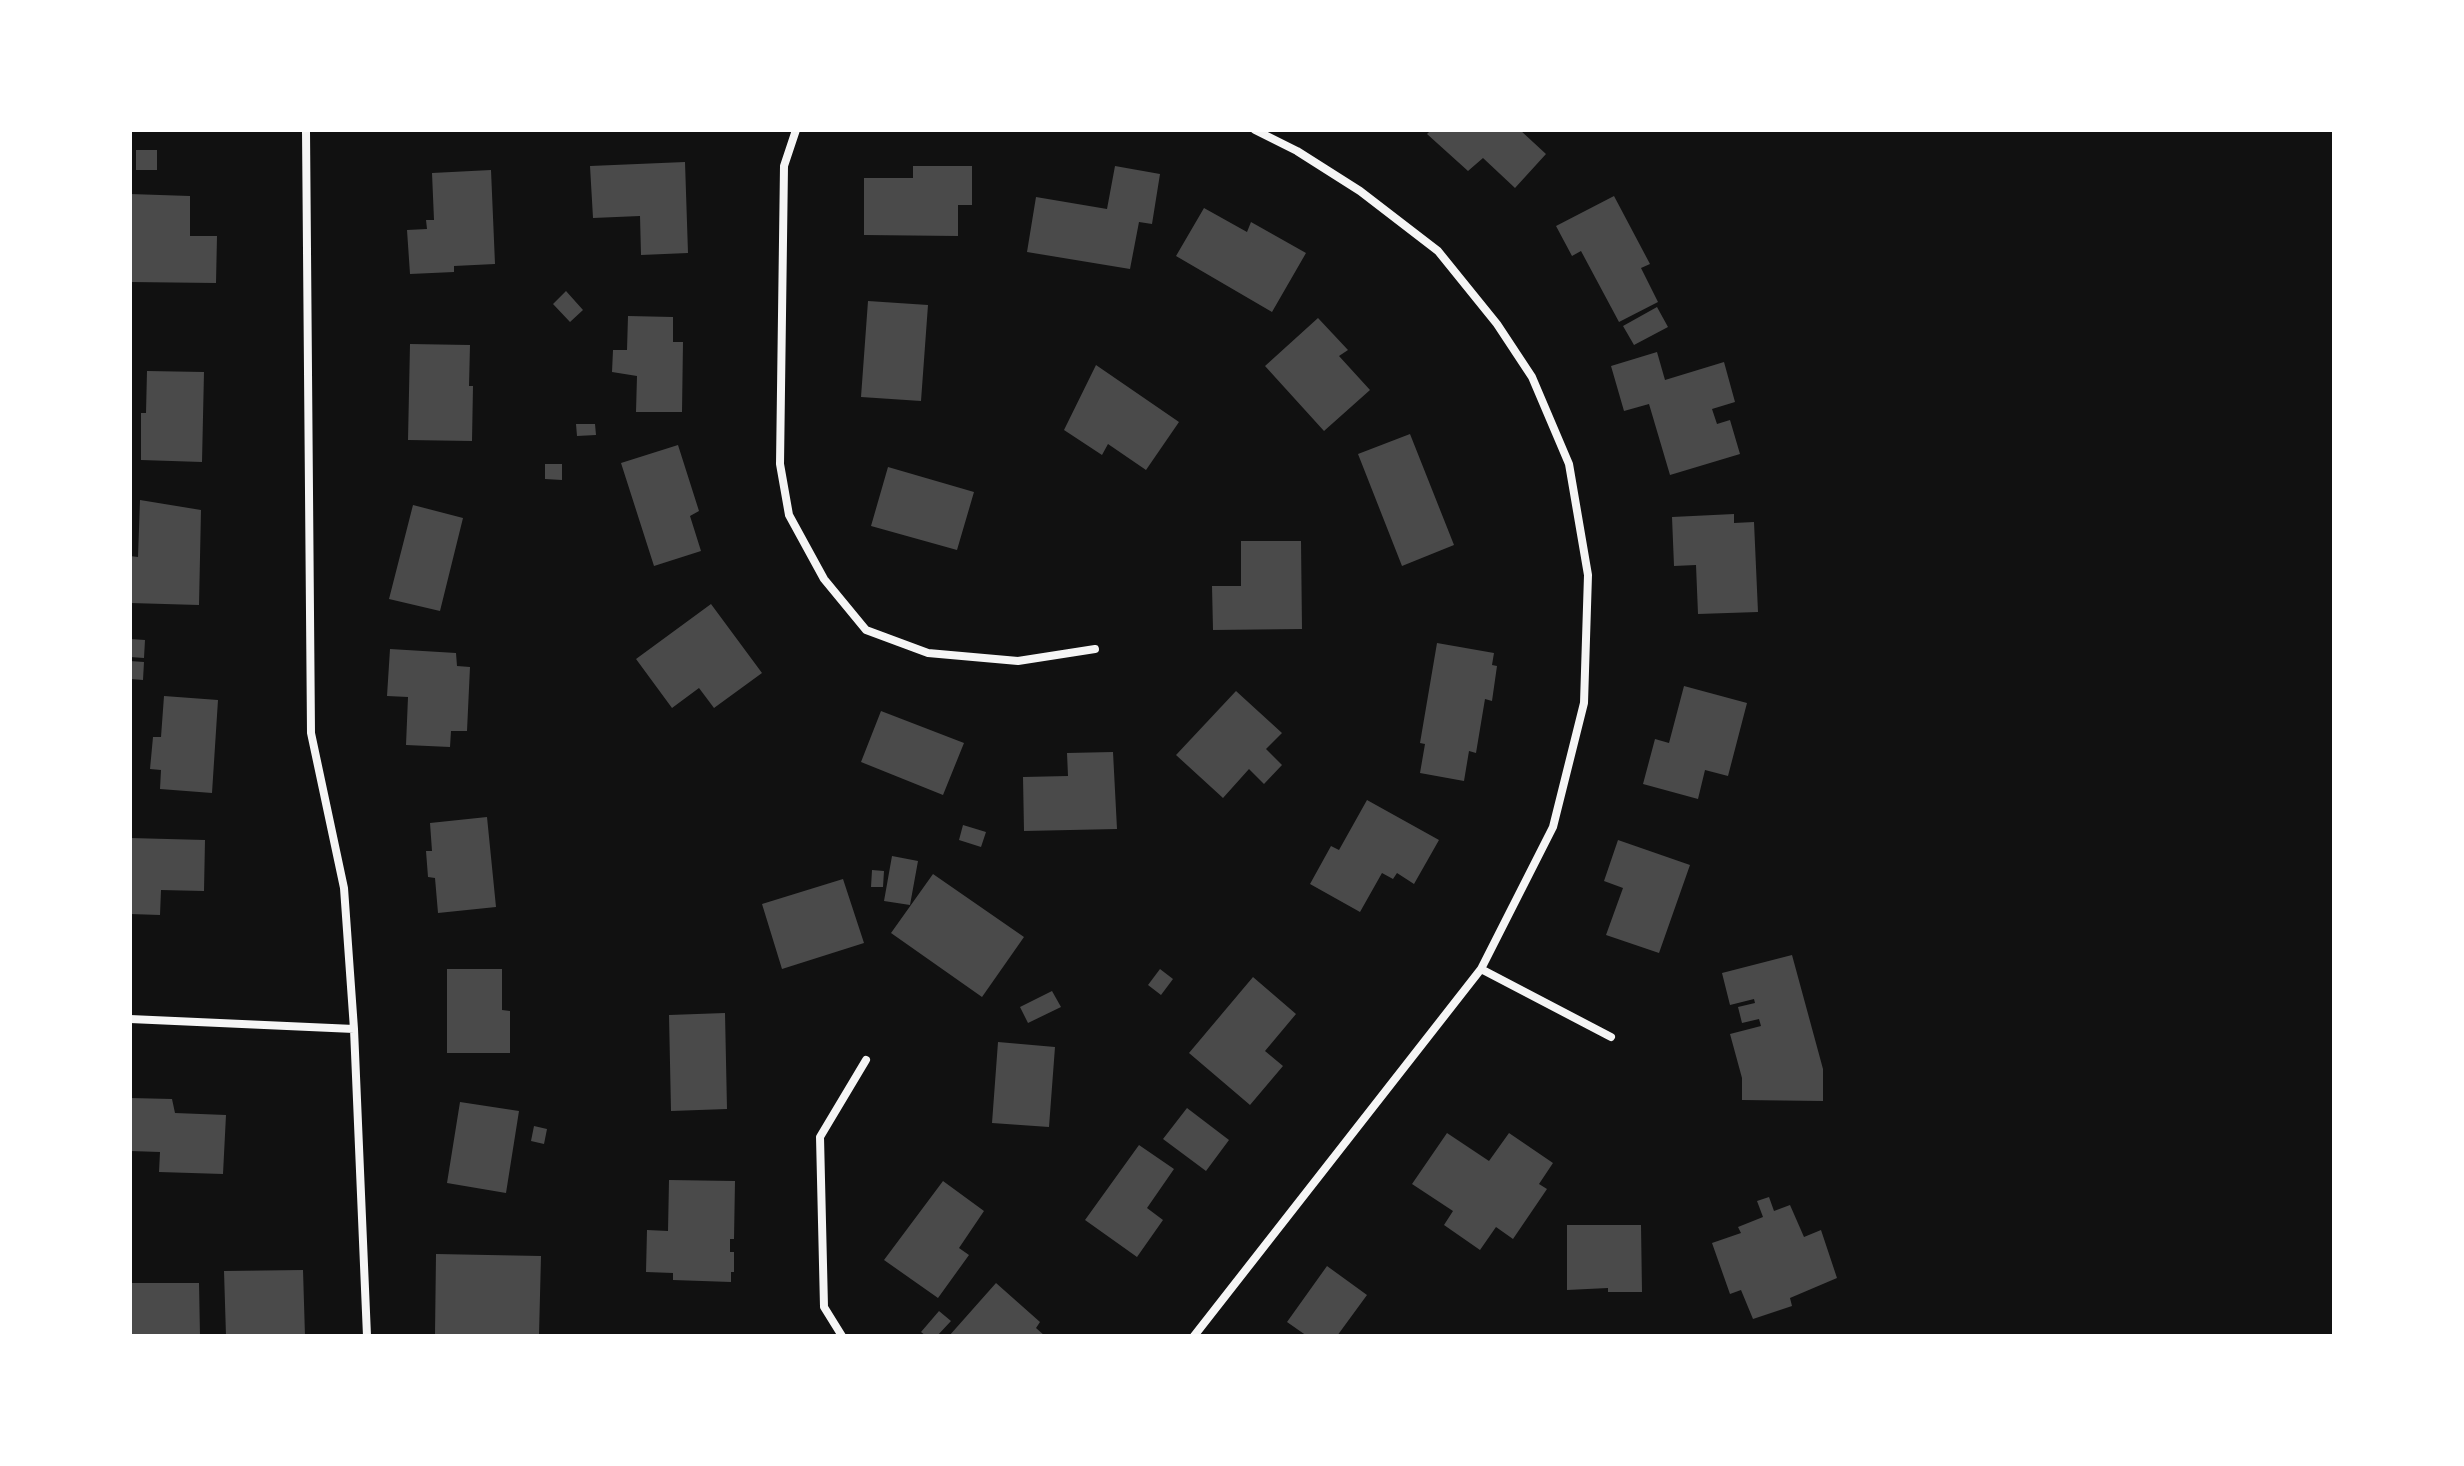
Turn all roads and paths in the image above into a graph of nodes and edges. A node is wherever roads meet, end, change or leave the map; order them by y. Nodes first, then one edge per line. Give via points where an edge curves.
1 (306, 130) edge
2 (796, 130) edge
3 (1255, 130) edge
4 (1095, 649) dead end
5 (1481, 969) junction
6 (130, 1019) edge
7 (354, 1029) junction
8 (1611, 1037) dead end
9 (866, 1060) dead end
10 (367, 1336) edge
11 (842, 1336) edge
12 (1194, 1336) edge

1 - 7 street via 311,733 344,888
2 - 4 street via 784,166 780,464 789,515 824,579 866,630 928,653 1018,661
3 - 5 street via 1360,191 1438,251 1532,377 1569,464 1588,575 1584,703 1553,827
5 - 8 street
5 - 12 street
6 - 7 street
7 - 10 street
9 - 11 street via 820,1137 824,1307

